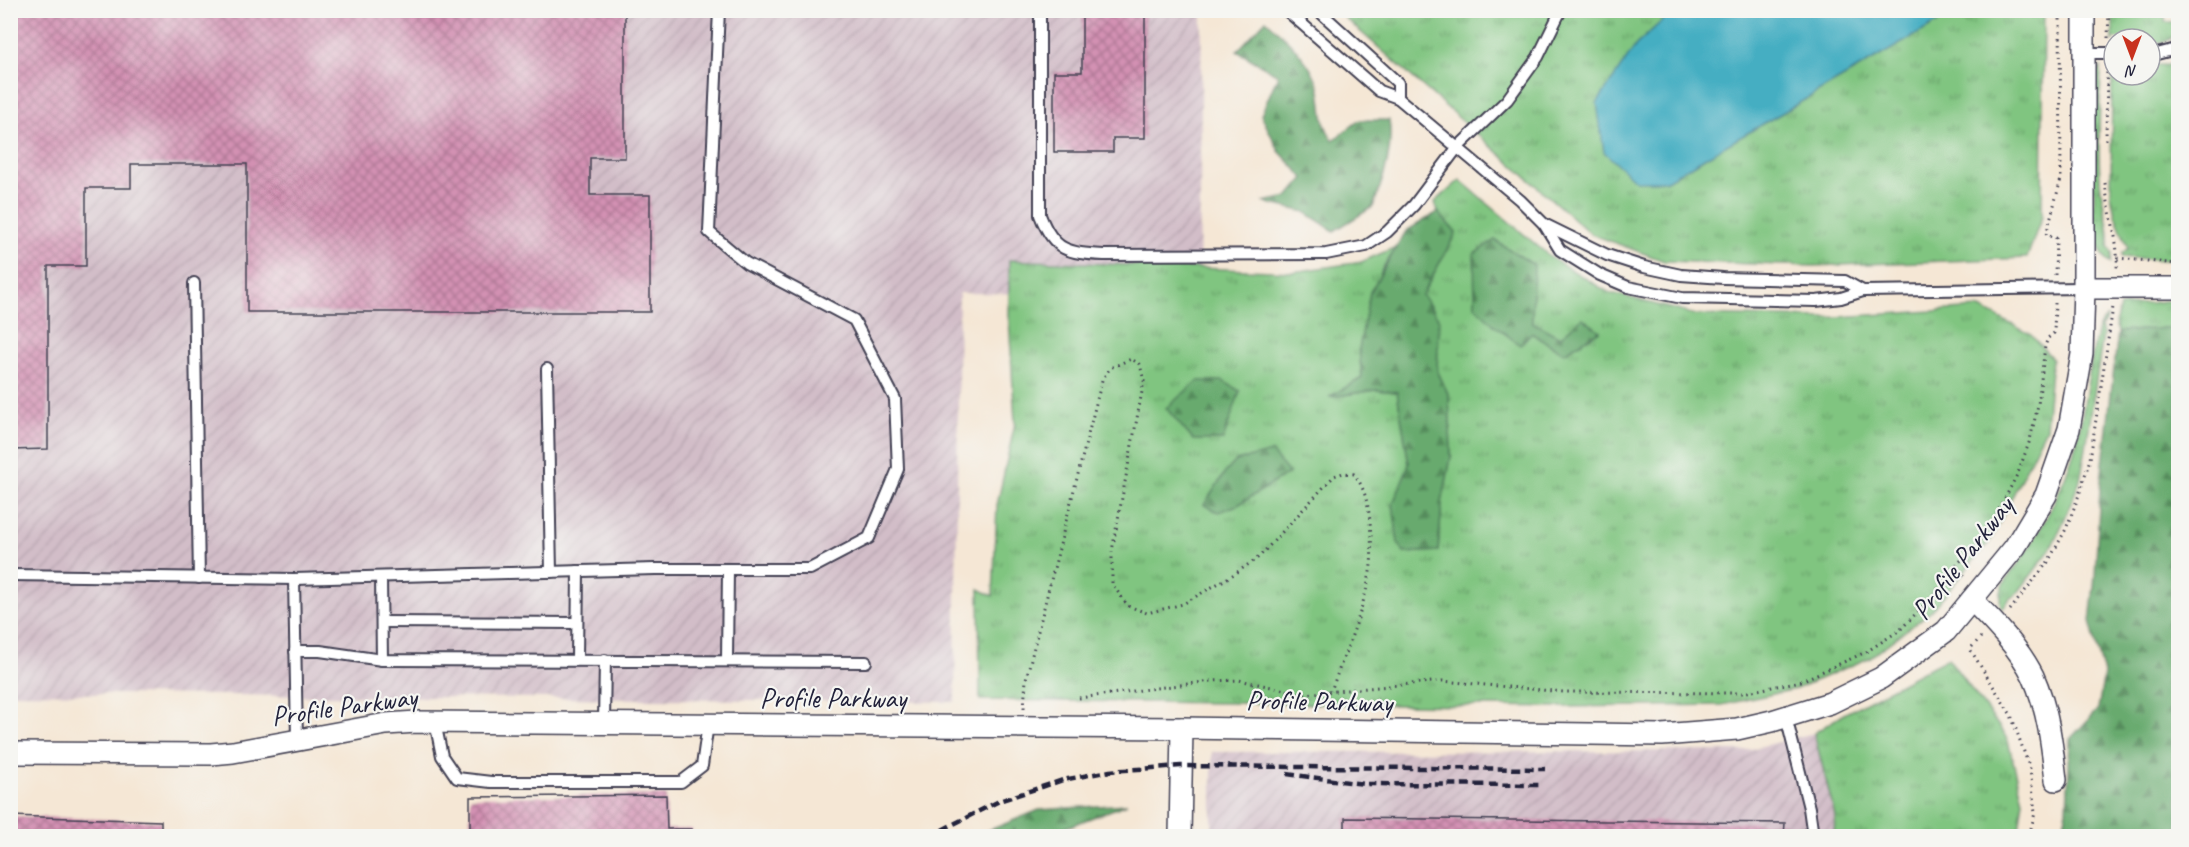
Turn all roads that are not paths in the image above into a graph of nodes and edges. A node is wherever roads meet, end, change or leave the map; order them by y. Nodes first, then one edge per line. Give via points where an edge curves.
1 (719, 10) edge
2 (1040, 10) edge
3 (1286, 10) edge
4 (1318, 10) edge
5 (1561, 10) edge
6 (2084, 10) edge
7 (2178, 45) edge
8 (2084, 53) junction
9 (2102, 53) edge
10 (2162, 53) edge
11 (1398, 98) junction
12 (1457, 148) junction
13 (1544, 224) junction
14 (194, 283) dead end
15 (2084, 288) junction
16 (2178, 288) edge
17 (1863, 291) junction
18 (547, 369) dead end
19 (728, 569) junction
20 (578, 571) junction
21 (551, 572) junction
22 (10, 575) edge
23 (381, 577) junction
24 (199, 578) junction
25 (294, 579) junction
26 (1972, 600) junction
27 (382, 622) junction
28 (577, 623) junction
29 (296, 651) junction
30 (577, 659) junction
31 (382, 660) junction
32 (605, 660) junction
33 (727, 660) junction
34 (866, 662) dead end
35 (1786, 717) junction
36 (435, 722) junction
37 (604, 723) junction
38 (708, 724) junction
39 (1182, 728) junction
40 (297, 740) junction
41 (10, 753) edge
42 (2056, 780) dead end
43 (1180, 837) edge
44 (1813, 837) edge

1 - 19 lane via 710,232 746,263 854,320 895,399 898,469 869,538 810,569
2 - 12 lane via 1040,214 1047,233 1058,245 1076,254 1326,254 1366,246 1414,205
3 - 11 lane via 1379,91
4 - 11 lane via 1398,83
5 - 12 lane via 1538,57 1507,100
6 - 8 street, Profile Parkway
7 - 10 lane
8 - 9 lane
8 - 15 street, Profile Parkway
11 - 12 lane
12 - 13 lane
13 - 17 lane via 1607,255 1681,275 1845,281
13 - 17 lane via 1560,250 1628,287 1654,293 1682,298 1816,301
14 - 24 lane
15 - 16 street
15 - 17 lane
15 - 26 street, Profile Parkway via 2082,354 2069,429 2046,495 2015,547
18 - 21 lane
19 - 20 lane
19 - 33 lane
20 - 21 lane
20 - 28 lane
21 - 23 lane
22 - 24 lane
23 - 25 lane
23 - 27 lane
24 - 25 lane
25 - 29 lane
26 - 35 street, Profile Parkway via 1946,631 1881,678 1830,703
26 - 42 street via 1996,623 2032,675 2044,708
27 - 28 lane
27 - 31 lane
28 - 30 lane
29 - 31 lane
29 - 40 lane
30 - 31 lane
30 - 32 lane
32 - 33 lane
32 - 37 lane
33 - 34 lane
35 - 39 street, Profile Parkway via 1737,729 1662,735
35 - 44 lane
36 - 37 street, Profile Parkway
36 - 38 lane via 442,756 457,778 491,782 681,782 702,766
36 - 40 street, Profile Parkway via 386,723
37 - 38 street, Profile Parkway
38 - 39 street, Profile Parkway
39 - 43 street
40 - 41 street, Profile Parkway via 211,754

